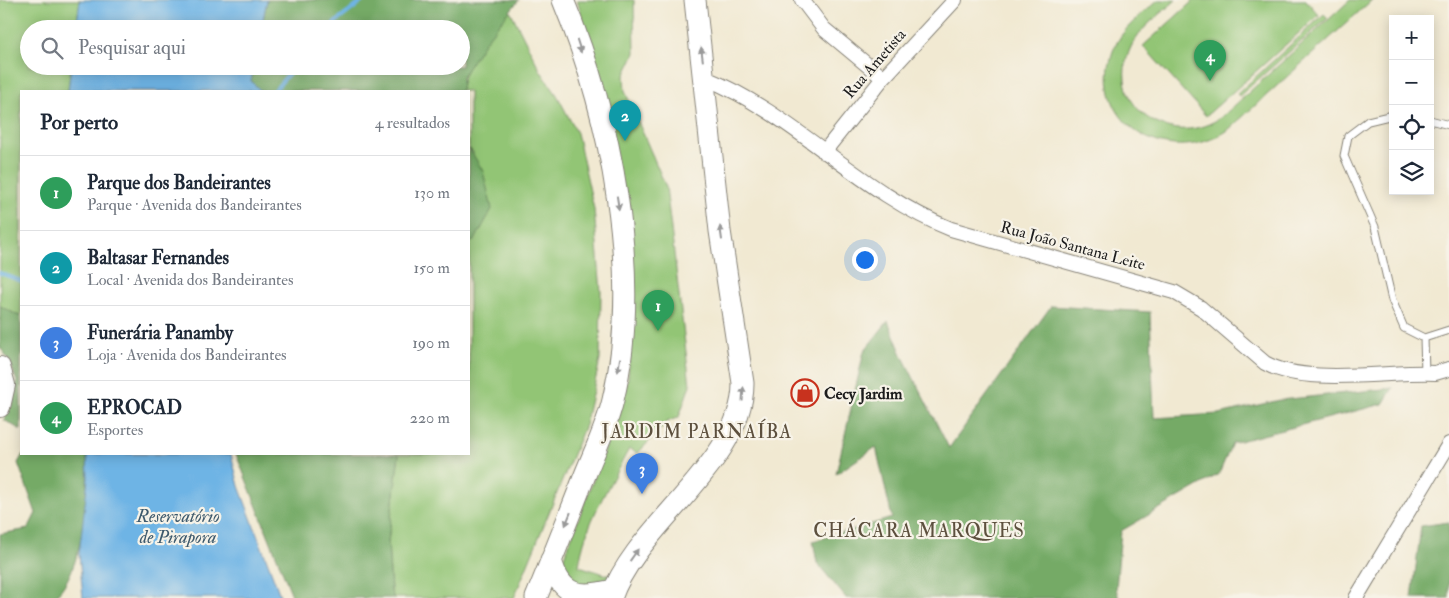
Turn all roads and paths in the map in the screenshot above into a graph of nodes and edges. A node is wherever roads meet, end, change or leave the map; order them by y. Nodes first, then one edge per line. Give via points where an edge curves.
1 (563, 0) edge
2 (695, 0) edge
3 (802, 0) edge
4 (955, 0) edge
5 (705, 78) junction
6 (882, 78) junction
7 (1389, 116) edge
8 (1434, 121) edge
9 (1449, 125) edge
10 (824, 152) junction
11 (1449, 330) edge
12 (1424, 338) junction
13 (0, 367) edge
14 (1449, 369) edge
15 (1425, 373) junction
16 (0, 407) edge
17 (1449, 444) edge
18 (551, 560) junction
19 (613, 594) edge
20 (536, 598) edge
21 (1356, 598) edge

1 -> 18 main road via 600,110 612,171 621,224 623,321 620,362 607,419
5 -> 2 main road
3 - 6 street via 824,29
4 - 6 street, Rua Ametista
5 - 10 street, Rua João Santana Leite via 760,105
19 -> 5 main road via 644,543 722,446 733,428 744,397 720,231
6 - 10 street, Rua Ametista
7 - 12 lane via 1368,121 1348,136 1344,156 1375,227 1392,300 1404,328
8 - 9 lane
10 - 15 street, Rua João Santana Leite via 922,218 1180,295 1201,308 1277,370 1309,375
11 - 12 lane
12 - 15 lane
13 - 16 main road via 5,386
14 - 15 street, Rua João Santana Leite
17 - 21 street
18 - 19 main road via 556,578 575,595
18 - 20 main road

